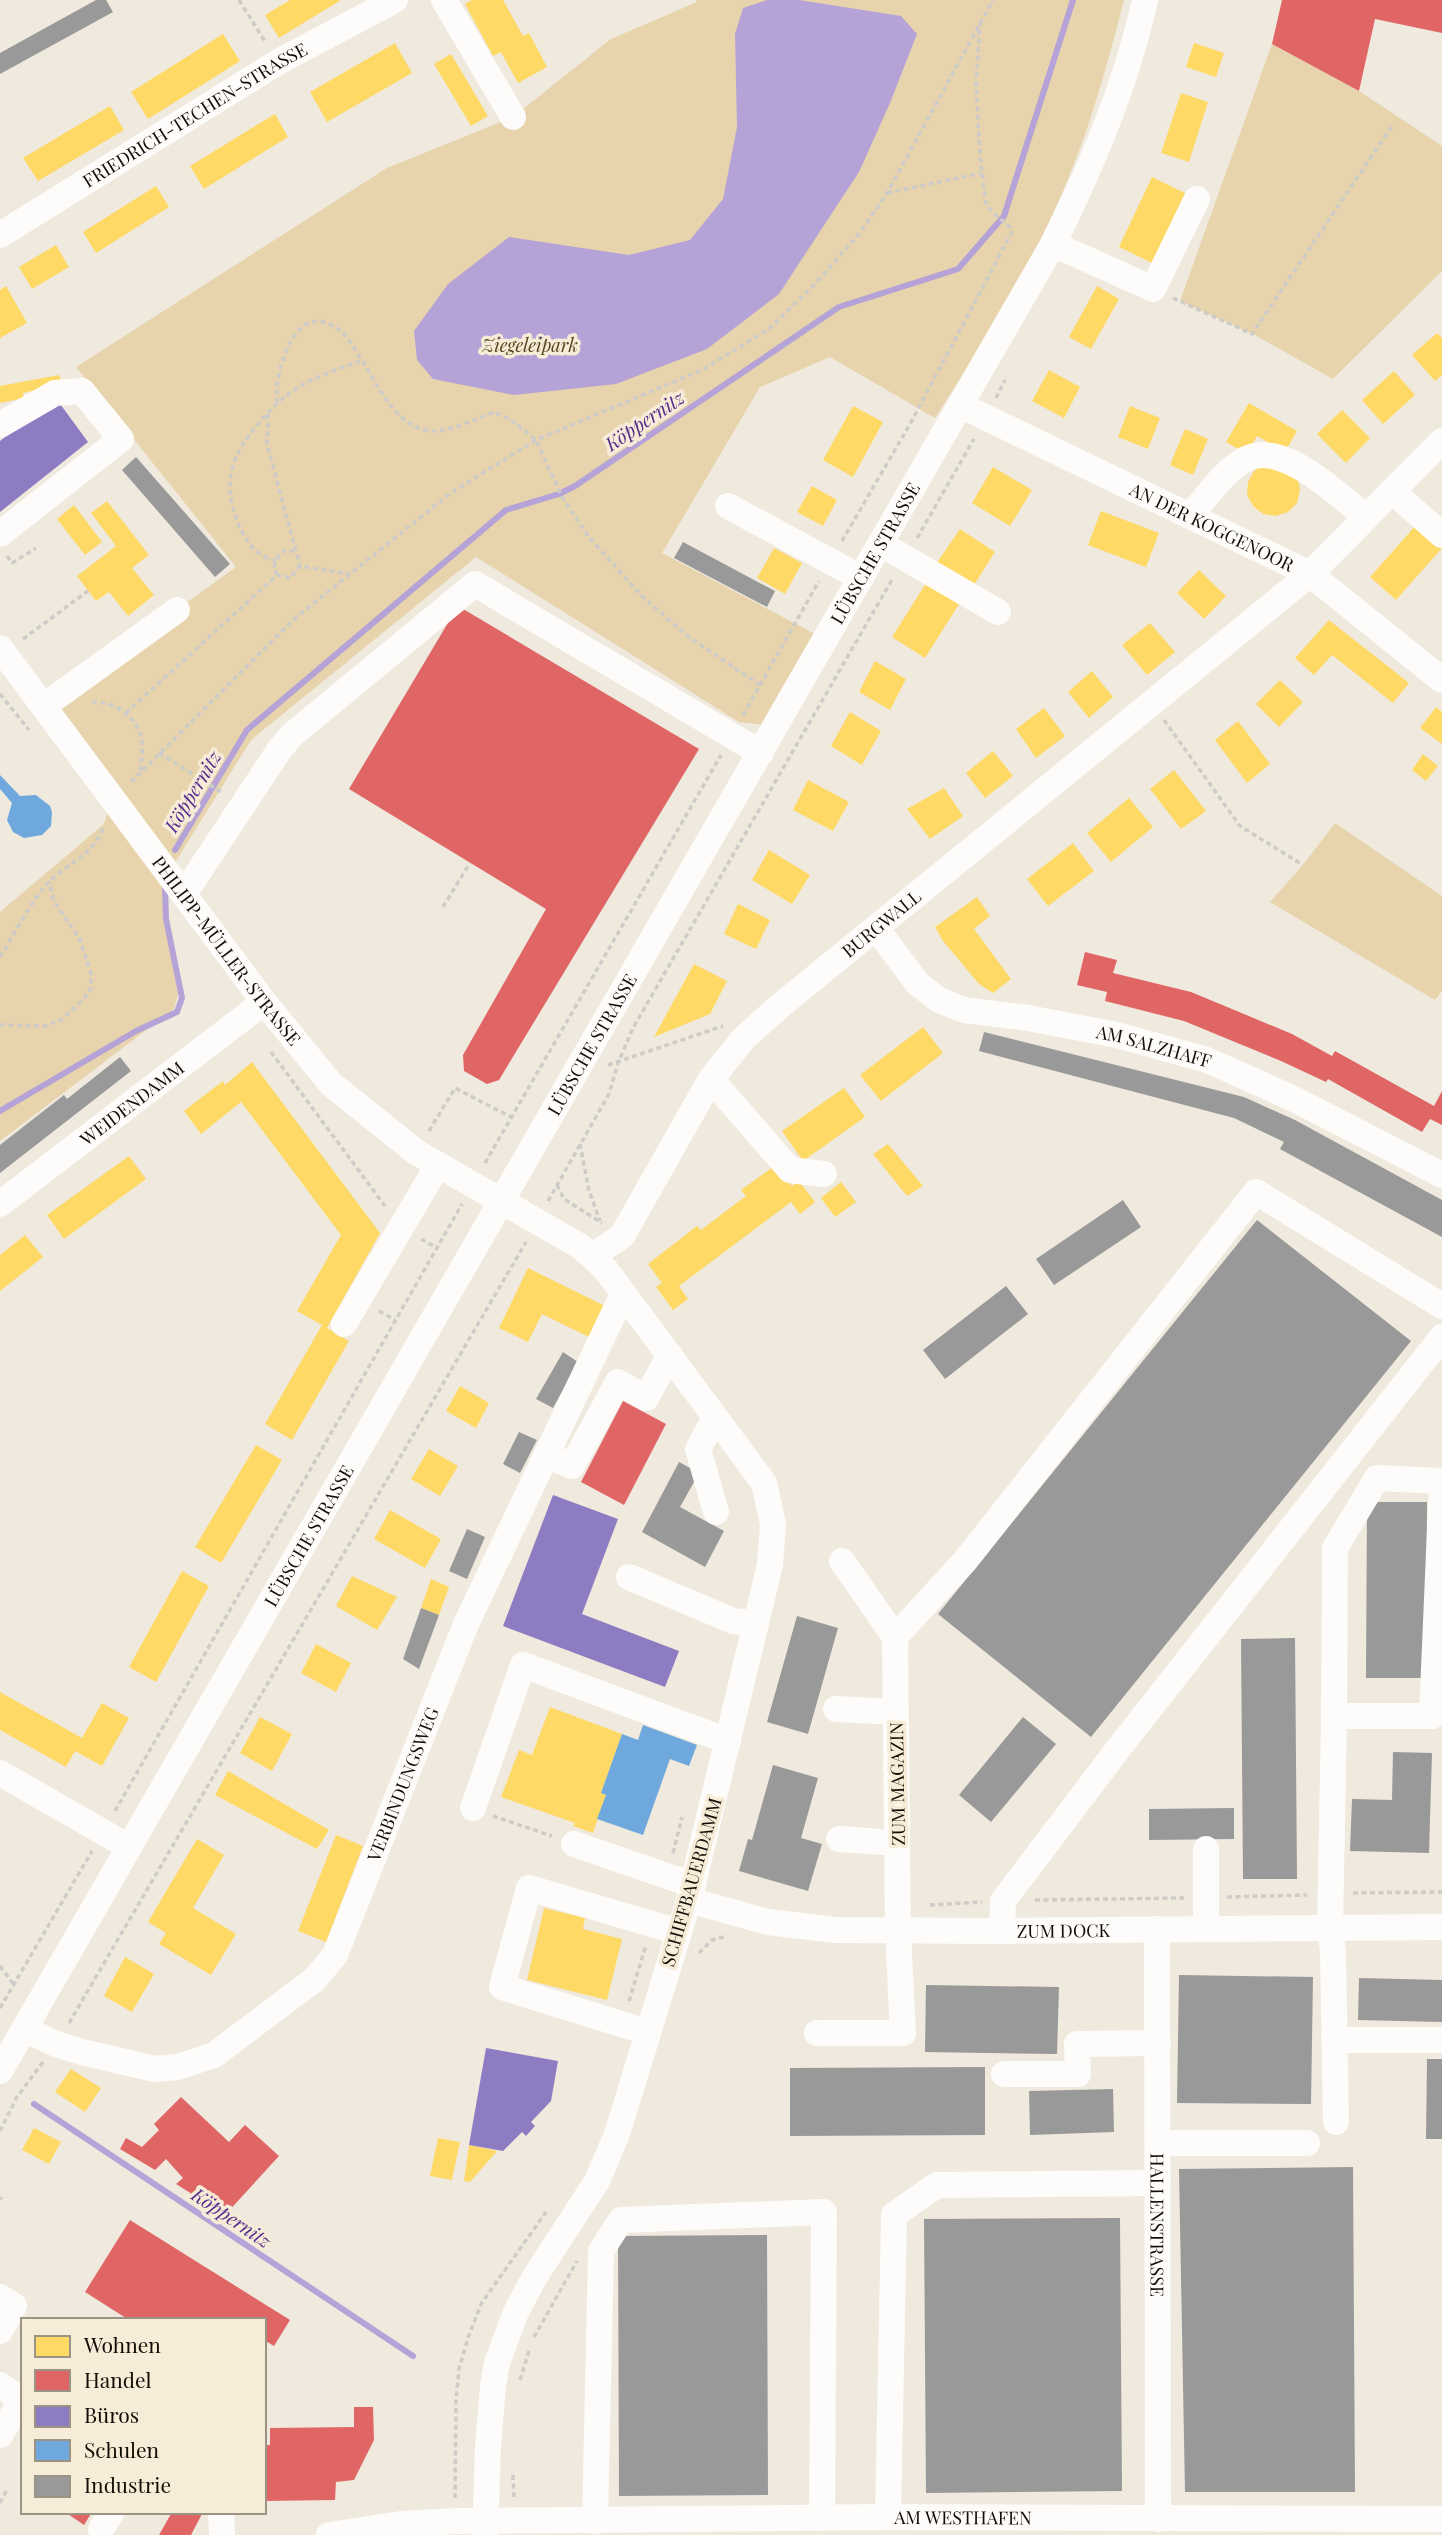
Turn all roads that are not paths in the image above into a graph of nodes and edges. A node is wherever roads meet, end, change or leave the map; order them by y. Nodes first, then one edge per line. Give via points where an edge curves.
1 (395, 0) edge
2 (444, 0) edge
3 (1145, 0) edge
4 (513, 117) dead end
5 (1197, 199) dead end
6 (0, 235) edge
7 (1054, 244) junction
8 (960, 405) junction
9 (0, 425) edge
10 (1442, 441) edge
11 (1392, 492) junction
12 (728, 506) dead end
13 (1190, 516) junction
14 (1366, 517) junction
15 (1439, 526) edge
16 (3, 544) edge
17 (881, 544) junction
18 (1310, 574) junction
19 (861, 578) junction
20 (177, 610) dead end
21 (998, 612) dead end
22 (5, 650) edge
23 (1442, 680) edge
24 (44, 706) junction
25 (761, 753) junction
26 (170, 875) junction
27 (876, 928) junction
28 (264, 1002) junction
29 (711, 1079) junction
30 (427, 1158) junction
31 (824, 1174) dead end
32 (1442, 1175) edge
33 (502, 1201) junction
34 (0, 1203) edge
35 (592, 1256) junction
36 (623, 1294) junction
37 (1442, 1306) edge
38 (344, 1324) dead end
39 (1442, 1337) edge
40 (670, 1355) junction
41 (715, 1418) junction
42 (547, 1455) junction
43 (1442, 1481) edge
44 (716, 1513) dead end
45 (842, 1561) dead end
46 (629, 1577) dead end
47 (757, 1623) junction
48 (895, 1637) junction
49 (835, 1709) dead end
50 (896, 1712) junction
51 (1334, 1716) junction
52 (728, 1741) junction
53 (0, 1773) edge
54 (473, 1808) road end
55 (839, 1839) dead end
56 (897, 1843) junction
57 (574, 1844) road end
58 (129, 1847) junction
59 (1206, 1849) dead end
60 (691, 1893) junction
61 (1442, 1927) edge
62 (1157, 1929) junction
63 (1206, 1929) junction
64 (1330, 1929) junction
65 (1002, 1931) junction
66 (678, 1932) junction
67 (898, 1932) junction
68 (635, 2028) junction
69 (24, 2029) junction
70 (817, 2033) dead end
71 (1334, 2040) junction
72 (1442, 2040) edge
73 (1158, 2043) junction
74 (0, 2071) edge
75 (1004, 2074) dead end
76 (1336, 2122) dead end
77 (1158, 2143) junction
78 (1307, 2143) dead end
79 (1158, 2183) junction
80 (0, 2297) edge
81 (0, 2331) edge
82 (0, 2385) edge
83 (21, 2399) edge
84 (21, 2402) edge
85 (0, 2435) edge
86 (221, 2514) edge
87 (888, 2517) junction
88 (822, 2518) junction
89 (1158, 2519) junction
90 (1442, 2519) edge
91 (595, 2521) junction
92 (1298, 2527) edge
93 (485, 2528) edge
94 (222, 2535) edge
95 (328, 2535) edge

1 - 6 street, FRIEDRICH-TECHEN-STRASSE via 278,62
2 - 4 street
3 - 7 street, LÜBSCHE STRASSE via 1111,117
5 - 7 street via 1153,289
7 - 8 street, LÜBSCHE STRASSE
8 - 13 street, AN DER KOGGENOOR
8 - 17 street, LÜBSCHE STRASSE
9 - 16 street via 55,393 82,391 121,439
10 - 11 street, BURGWALL
11 - 14 street, BURGWALL
11 - 15 street
12 - 19 street
13 - 14 street via 1223,477 1248,458 1273,456 1296,463
13 - 18 street, AN DER KOGGENOOR
14 - 18 street, BURGWALL
17 - 19 street, LÜBSCHE STRASSE
17 - 21 street
18 - 23 street, AN DER KOGGENOOR
18 - 27 street, BURGWALL
19 - 25 street, LÜBSCHE STRASSE
20 - 24 street
22 - 24 street, PHILIPP-MÜLLER-STRASSE
24 - 26 street, PHILIPP-MÜLLER-STRASSE
25 - 26 street via 475,583 293,734
25 - 33 street, LÜBSCHE STRASSE
26 - 28 street, PHILIPP-MÜLLER-STRASSE
27 - 29 street, BURGWALL via 744,1038
27 - 32 street, AM SALZHAFF via 918,984 939,1000 964,1010 1117,1035 1207,1060
28 - 30 street, PHILIPP-MÜLLER-STRASSE via 331,1084
28 - 34 street, WEIDENDAMM
29 - 31 street via 790,1170
29 - 35 street, BURGWALL
30 - 33 street, PHILIPP-MÜLLER-STRASSE
30 - 38 street via 401,1228
33 - 35 street
33 - 58 street, LÜBSCHE STRASSE
35 - 36 street, SCHIFFBAUERDAMM
36 - 40 street, SCHIFFBAUERDAMM
36 - 42 street, VERBINDUNGSWEG
37 - 48 street via 1256,1192 965,1561
39 - 65 street via 1003,1900
40 - 41 street, SCHIFFBAUERDAMM
40 - 42 street via 646,1398 618,1382 572,1466
41 - 44 street via 698,1449
41 - 47 street, SCHIFFBAUERDAMM via 764,1483 773,1524 770,1565
42 - 69 street, VERBINDUNGSWEG via 466,1624 335,1955 315,1979 214,2055 178,2067 155,2069 57,2044
43 - 51 street via 1377,1478 1335,1548
43 - 51 street via 1432,1716
45 - 48 street
46 - 47 street via 733,1621
47 - 52 street, SCHIFFBAUERDAMM
48 - 50 street, ZUM MAGAZIN
49 - 50 street
50 - 56 street, ZUM MAGAZIN
51 - 64 street
52 - 54 street via 523,1665
52 - 60 street, SCHIFFBAUERDAMM
53 - 58 street via 57,1817 104,1831
55 - 56 street
56 - 67 street, ZUM MAGAZIN
57 - 60 street, ZUM DOCK via 667,1875
58 - 69 street, LÜBSCHE STRASSE
59 - 63 street
60 - 66 street, SCHIFFBAUERDAMM
60 - 67 street, ZUM DOCK via 768,1922
61 - 64 street, ZUM DOCK
62 - 63 street, ZUM DOCK
62 - 65 street, ZUM DOCK
62 - 73 street, HALLENSTRASSE
63 - 64 street, ZUM DOCK
64 - 71 street
65 - 67 street, ZUM DOCK
66 - 68 street, SCHIFFBAUERDAMM
66 - 68 street via 529,1888 502,1987
67 - 70 street, ZUM MAGAZIN via 903,2033
68 - 93 street, SCHIFFBAUERDAMM via 617,2134 597,2181 516,2312 497,2362
69 - 74 street, LÜBSCHE STRASSE
71 - 72 street
71 - 76 street
73 - 75 street via 1077,2043 1077,2074
73 - 77 street, HALLENSTRASSE
77 - 78 street
77 - 79 street, HALLENSTRASSE
79 - 87 street via 937,2185 894,2215
79 - 89 street, HALLENSTRASSE
80 - 81 street via 14,2306
82 - 83 street
84 - 85 street
86 - 94 street
87 - 88 street, AM WESTHAFEN
87 - 89 street, AM WESTHAFEN
88 - 91 street, AM WESTHAFEN
88 - 91 street via 824,2212 621,2220 601,2251
89 - 92 street, AM WESTHAFEN
90 - 92 street, AM WESTHAFEN
91 - 93 street, AM WESTHAFEN via 513,2521
93 - 95 street, AM WESTHAFEN via 456,2521

